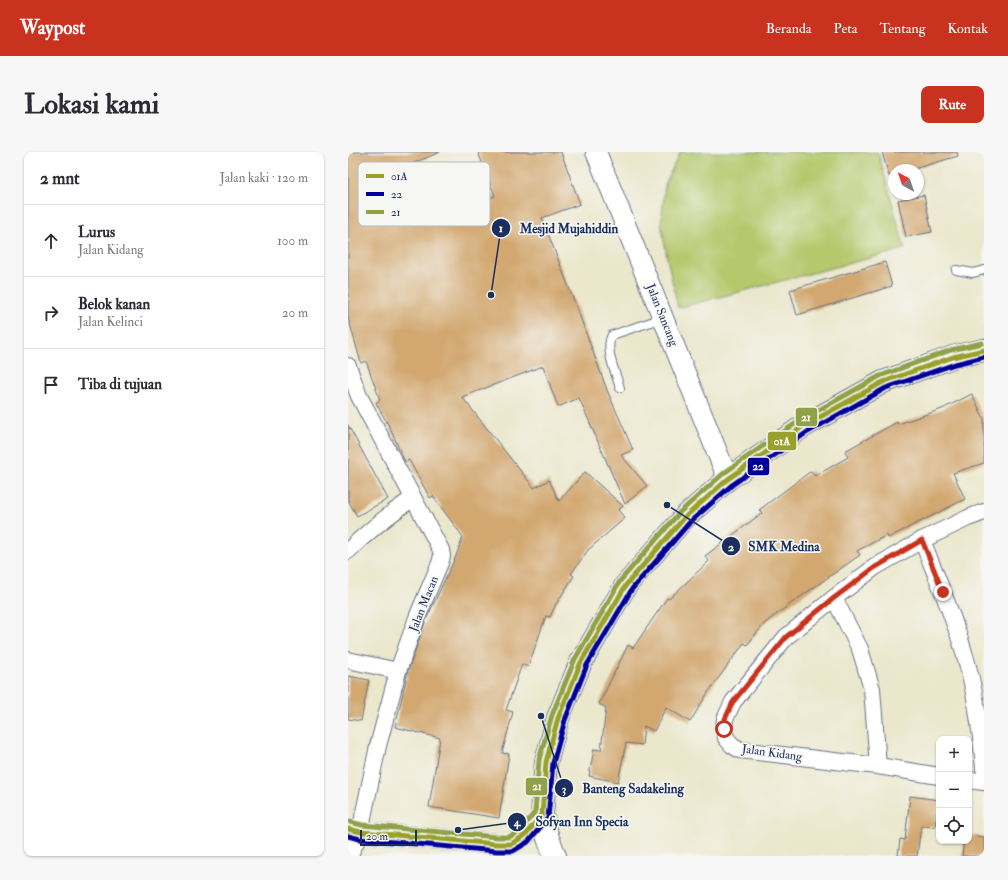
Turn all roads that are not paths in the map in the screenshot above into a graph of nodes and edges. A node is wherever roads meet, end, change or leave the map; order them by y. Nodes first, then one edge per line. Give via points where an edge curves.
1 (596, 152) edge
2 (956, 270) dead end
3 (984, 270) edge
4 (663, 318) junction
5 (984, 350) edge
6 (348, 366) edge
7 (620, 388) dead end
8 (353, 400) edge
9 (728, 479) junction
10 (413, 498) junction
11 (984, 512) edge
12 (922, 540) junction
13 (348, 551) edge
14 (834, 598) junction
15 (348, 660) edge
16 (398, 671) junction
17 (878, 766) junction
18 (984, 769) edge
19 (936, 776) edge
20 (972, 780) edge
21 (984, 782) edge
22 (542, 815) junction
23 (355, 830) edge
24 (348, 856) edge
25 (555, 856) edge

1 - 4 street, Jalan Sancang
2 - 3 lane via 973,273
4 - 7 lane via 612,335 608,348
4 - 9 street, Jalan Sancang
5 - 9 main road via 953,357 883,382 802,427
6 - 8 street, Jalan Macan
8 - 10 street, Jalan Macan
9 - 22 main road via 685,517 626,585 581,662 558,718 546,762
10 - 13 street via 360,538
10 - 16 street, Jalan Macan via 442,556
11 - 12 street, Jalan Kidang
12 - 14 street, Jalan Kidang via 874,568
12 - 18 street via 963,650 976,704
14 - 17 street via 860,649 872,689
14 - 17 street, Jalan Kidang via 786,637 733,702 725,719 726,738 732,746 740,750
15 - 16 street
16 - 23 street, Jalan Macan via 363,817
17 - 19 street, Jalan Kidang
20 - 21 street
22 - 23 street via 524,836 511,844
22 - 25 main road
23 - 24 street, Jalan Macan

